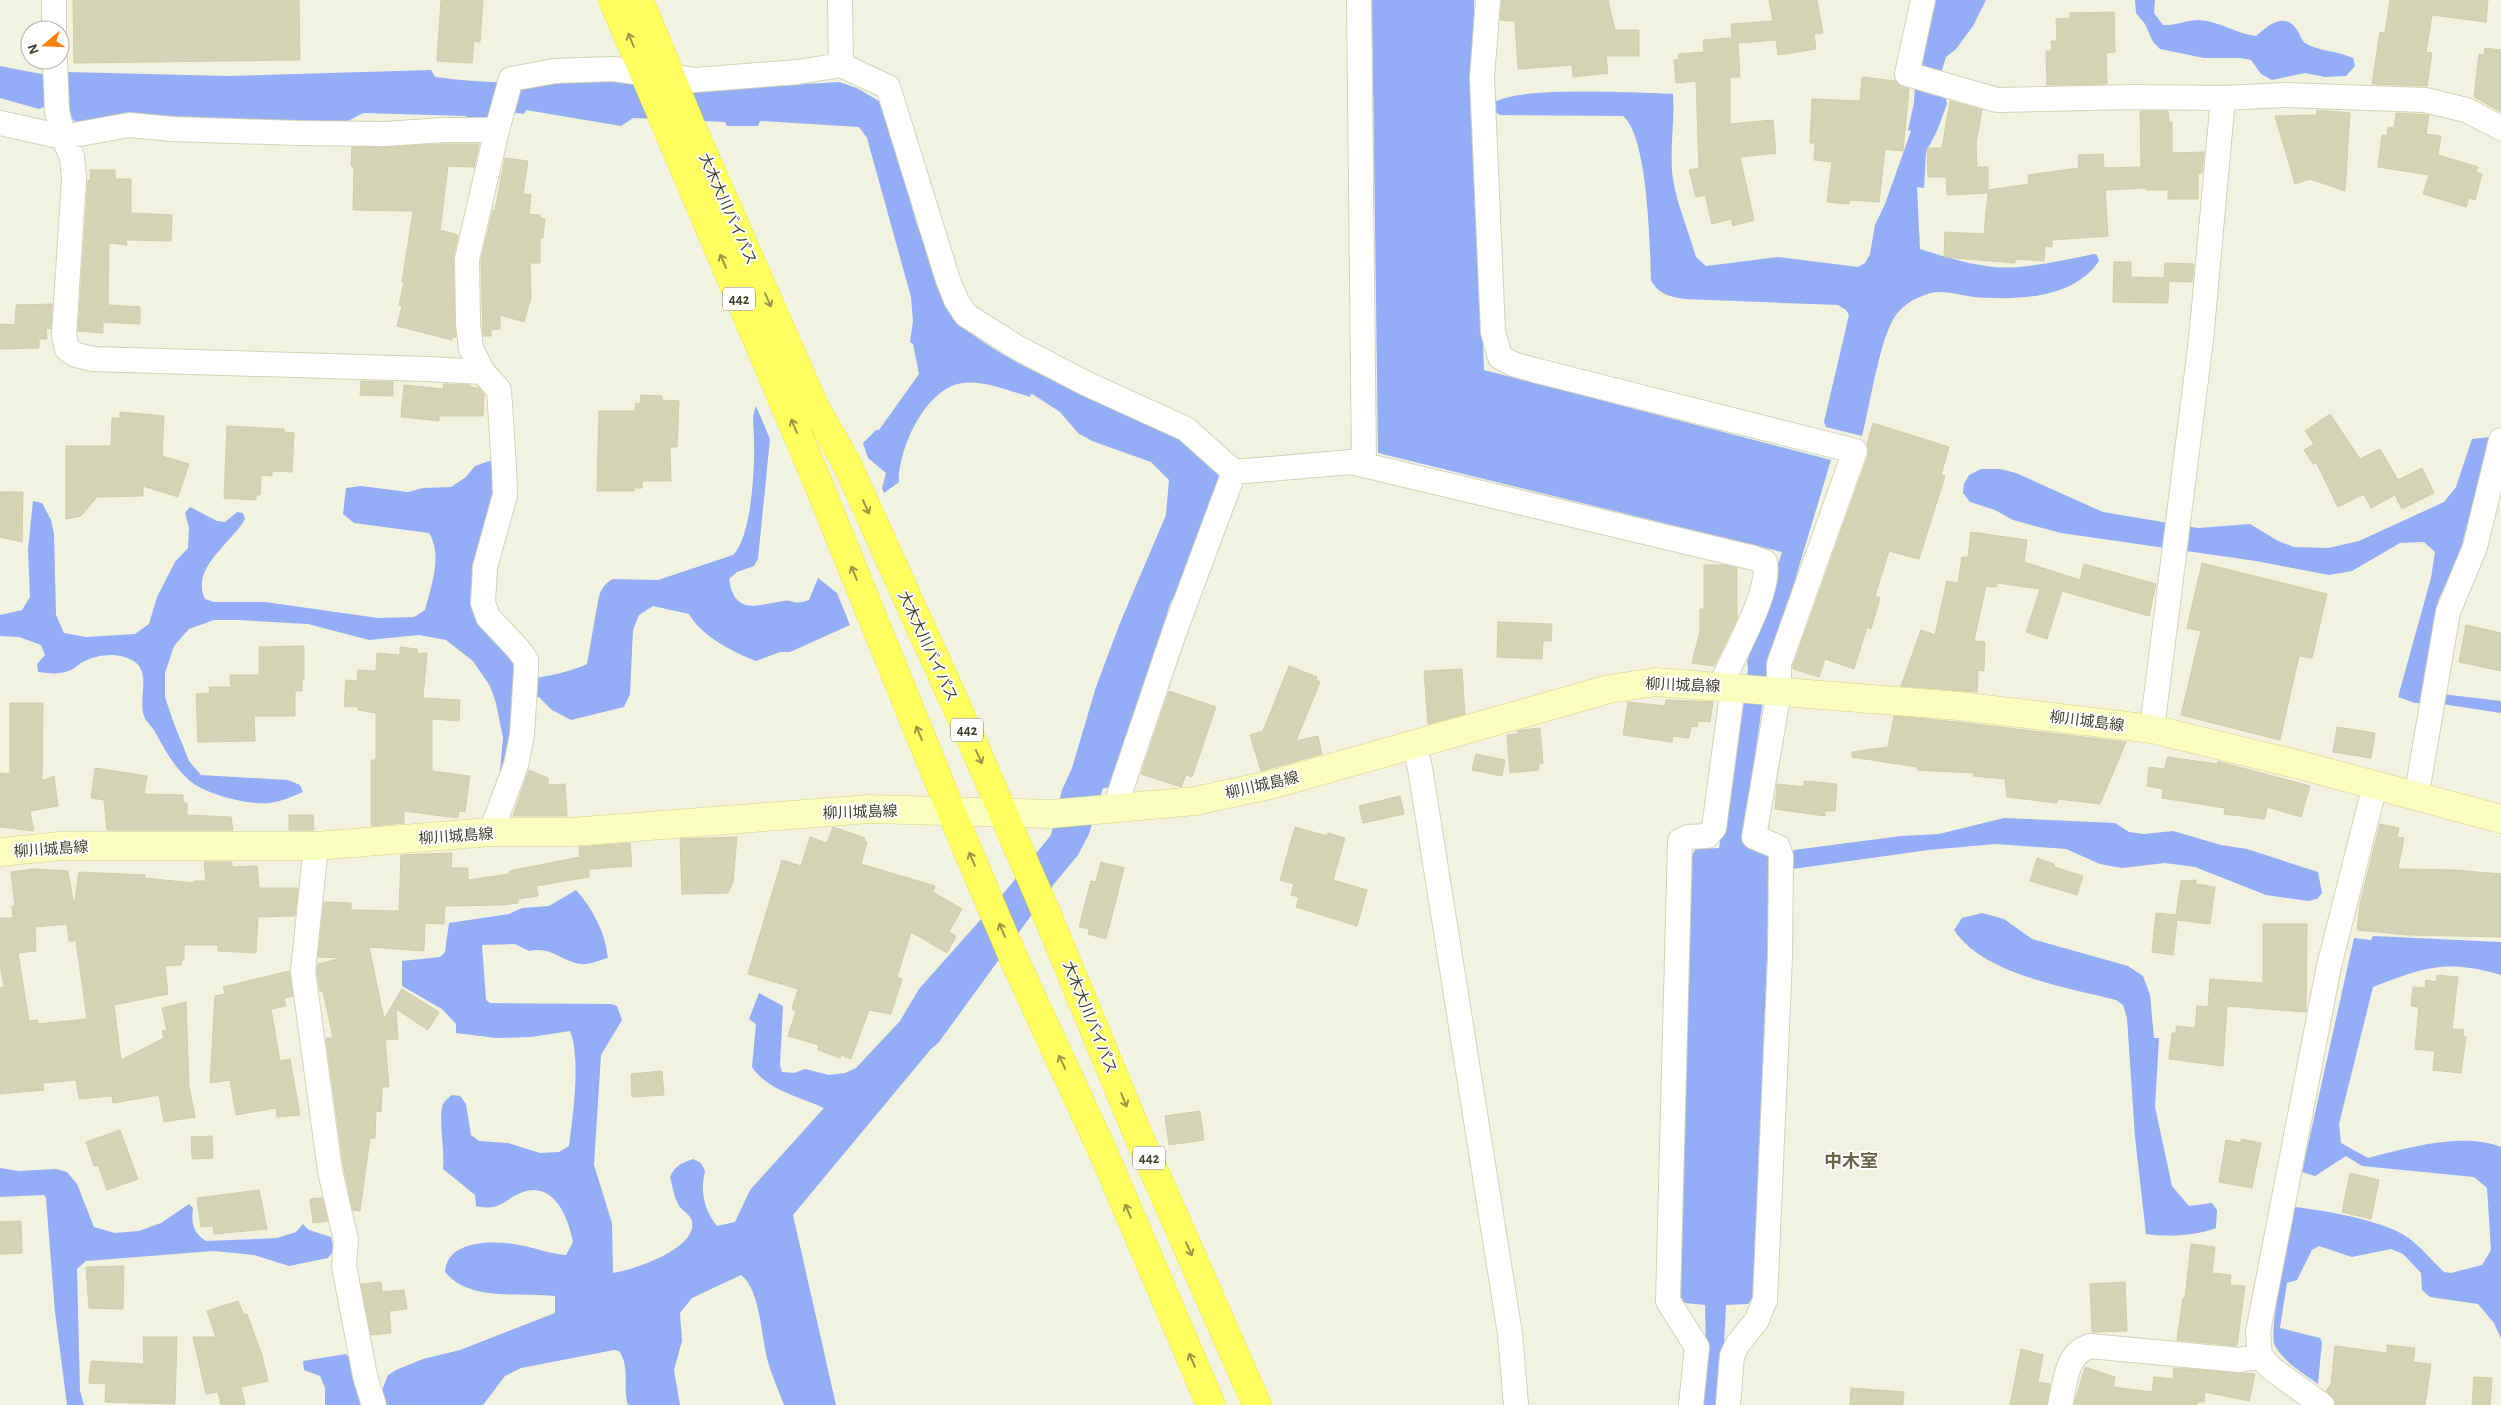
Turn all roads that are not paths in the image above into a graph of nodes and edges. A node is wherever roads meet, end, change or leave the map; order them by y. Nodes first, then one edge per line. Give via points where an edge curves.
1 (54, 0) edge
2 (613, 0) edge
3 (639, 0) edge
4 (840, 0) edge
5 (1359, 0) edge
6 (1488, 0) edge
7 (1923, 0) edge
8 (54, 20) edge
9 (841, 65) junction
10 (55, 70) edge
11 (660, 77) junction
12 (2222, 98) junction
13 (0, 123) edge
14 (498, 125) junction
15 (2501, 128) edge
16 (64, 137) junction
17 (483, 372) junction
18 (2501, 440) edge
19 (1364, 465) junction
20 (1234, 472) junction
21 (1732, 687) junction
22 (1776, 691) junction
23 (2152, 729) junction
24 (1414, 744) junction
25 (2375, 785) junction
26 (2416, 798) junction
27 (1109, 808) junction
28 (951, 810) junction
29 (1003, 813) junction
30 (2501, 819) edge
31 (491, 832) junction
32 (316, 846) junction
33 (0, 852) edge
34 (2260, 1356) junction
35 (374, 1405) edge
36 (1211, 1405) edge
37 (1257, 1405) edge
38 (1516, 1405) edge
39 (1691, 1405) edge
40 (1728, 1405) edge
41 (2060, 1405) edge
42 (2322, 1405) edge

1 - 8 street
11 -> 2 highway, 大木大川バイパス / 442
3 - 11 highway, 大木大川バイパス / 442
4 - 9 street
5 - 19 street
6 - 22 street via 1482,78 1493,332 1500,357 1534,370 1855,451 1778,664
7 - 12 street via 1907,74 1997,100
9 - 11 street via 798,72 695,80
9 - 20 street via 888,87 948,280 966,315 1018,348 1085,383 1186,429
10 - 16 street via 57,111
11 - 14 street via 613,69 555,71 511,79
28 -> 11 highway, 大木大川バイパス / 442 via 813,471 665,127
11 -> 29 highway, 大木大川バイパス / 442 via 692,128 816,408 846,462
12 - 15 street via 2294,95 2425,100 2466,110
12 - 23 street via 2201,340
13 - 16 street
14 - 16 street via 385,134 318,134 172,129 130,124
14 - 17 street via 467,258 471,348
16 - 17 street via 72,157 74,178 64,335 67,349 76,355 93,359
17 - 31 street via 499,390 505,495 486,567 483,603 488,617 526,660 518,757
18 - 26 street via 2475,547 2448,612
19 - 20 street via 1351,462
19 - 21 street via 1765,562 1768,572
20 - 27 street
21 - 22 main road, 柳川城島線
21 - 24 main road, 柳川城島線 via 1656,682 1630,684
21 - 39 street via 1714,828 1707,836 1680,841 1668,1301 1697,1347
22 - 23 main road, 柳川城島線 via 1959,706
22 - 40 street via 1754,837 1778,847 1781,856 1780,958 1765,1300 1757,1320 1732,1356
23 - 25 main road, 柳川城島線
24 - 27 main road, 柳川城島線 via 1264,786 1195,800
24 - 38 street via 1509,1325
25 - 26 main road, 柳川城島線
25 - 34 street via 2329,966 2295,1134 2258,1332
26 - 30 main road, 柳川城島線
27 - 29 main road, 柳川城島線 via 1051,814
28 - 29 main road, 柳川城島線
28 - 31 main road, 柳川城島線 via 869,810 571,832
36 -> 28 highway, 大木大川バイパス / 442
29 -> 37 highway, 大木大川バイパス / 442 via 1136,1130
31 - 32 main road, 柳川城島線
32 - 33 main road, 柳川城島線 via 60,846
32 - 35 street via 303,971 330,1172 346,1240 344,1266 365,1376
34 - 41 street via 2239,1360 2090,1346 2072,1357
34 - 42 street via 2272,1369

